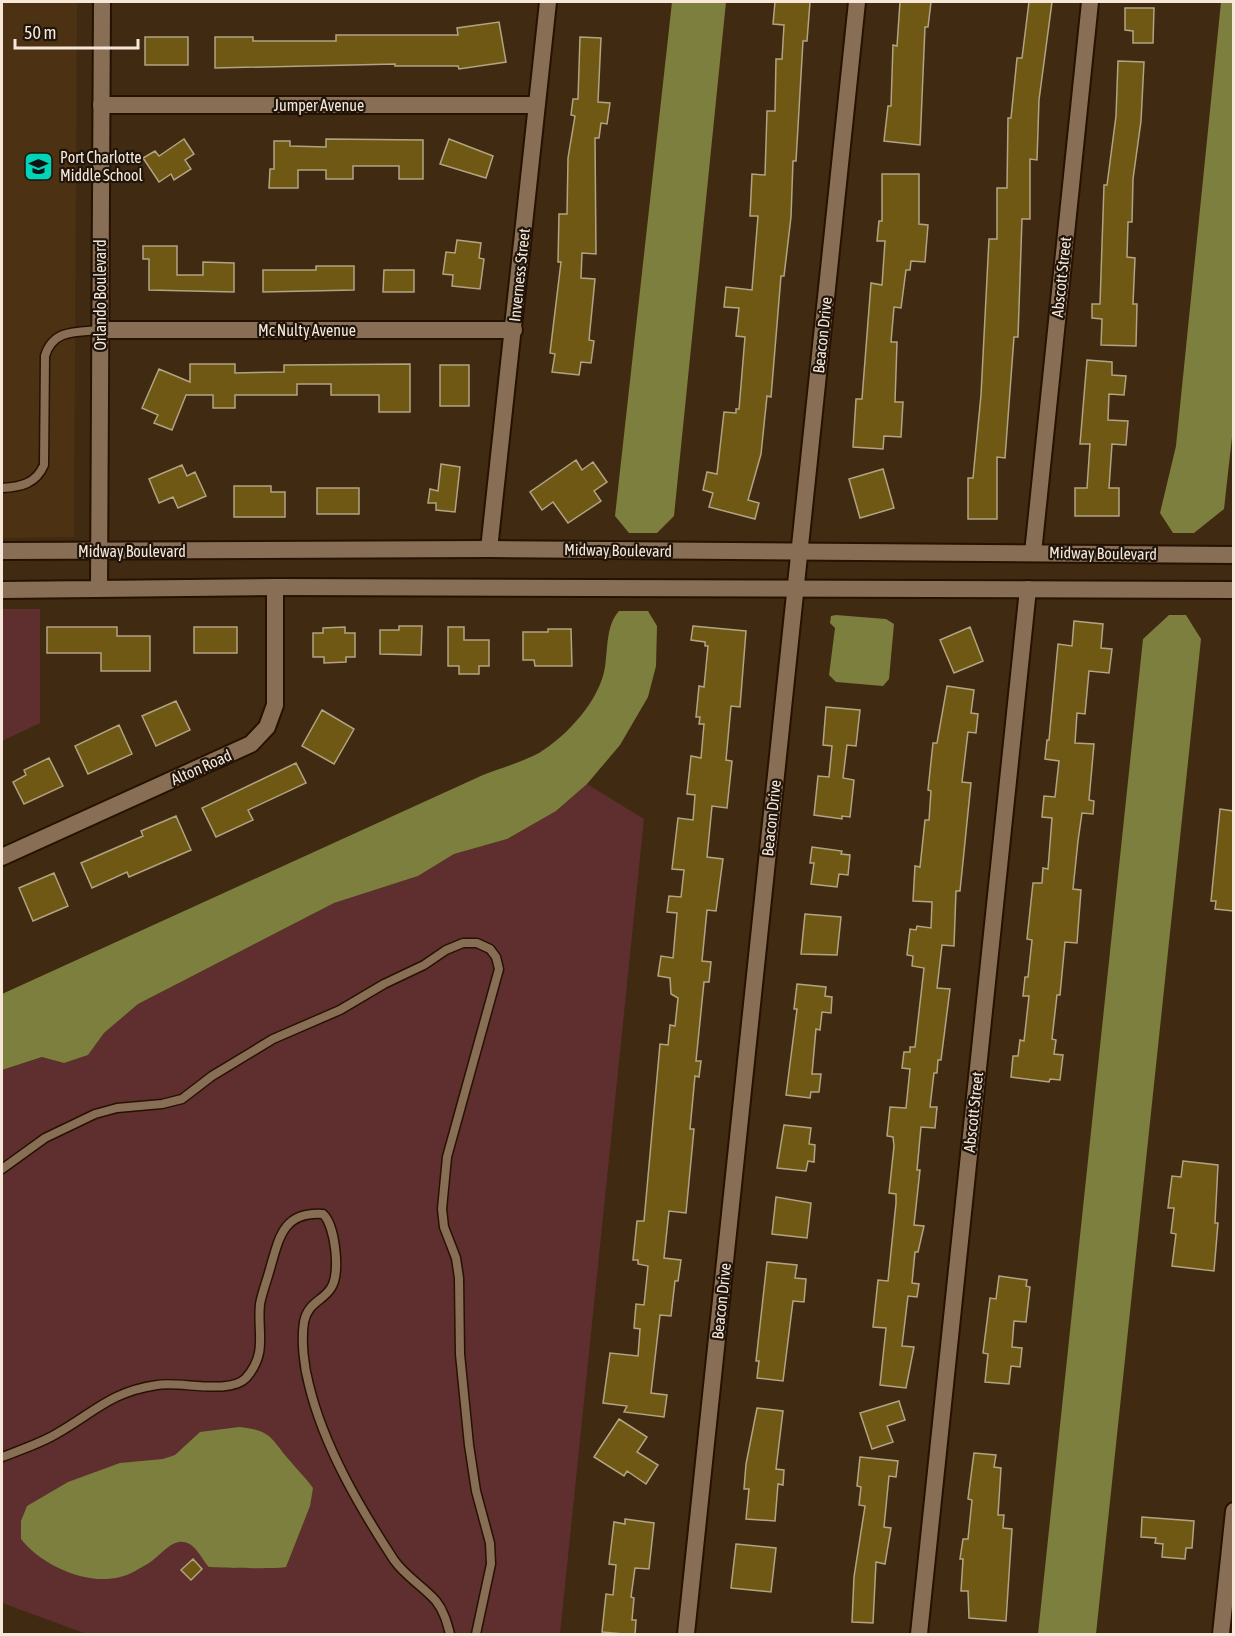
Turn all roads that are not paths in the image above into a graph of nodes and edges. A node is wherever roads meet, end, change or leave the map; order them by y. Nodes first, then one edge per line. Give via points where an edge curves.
1 (102, 2) edge
2 (548, 2) edge
3 (857, 2) edge
4 (1090, 2) edge
5 (101, 105) junction
6 (537, 105) junction
7 (100, 330) junction
8 (514, 330) junction
9 (2, 488) edge
10 (489, 549) junction
11 (2, 551) edge
12 (100, 551) junction
13 (799, 551) junction
14 (1032, 553) junction
15 (1233, 555) edge
16 (275, 587) junction
17 (795, 588) junction
18 (99, 589) junction
19 (1028, 589) junction
20 (2, 590) edge
21 (1233, 590) edge
22 (2, 857) edge
23 (2, 1169) edge
24 (2, 1457) edge
25 (1233, 1511) edge
26 (450, 1635) edge
27 (476, 1635) edge
28 (686, 1635) edge
29 (919, 1635) edge
30 (1221, 1635) edge

1 - 5 street, Orlando Boulevard
2 - 6 street, Inverness Street
3 - 13 street, Beacon Drive
4 - 14 street, Abscott Street
5 - 6 street, Jumper Avenue
5 - 7 street, Orlando Boulevard
6 - 8 street, Inverness Street
7 - 8 street, Mc Nulty Avenue
7 - 9 lane via 64,333 48,348 44,465 24,485
7 - 12 street, Orlando Boulevard
8 - 10 street, Inverness Street
10 - 12 street, Midway Boulevard
10 - 13 street, Midway Boulevard
11 - 12 street, Midway Boulevard
12 - 18 street, Orlando Boulevard
13 - 14 street, Midway Boulevard
13 - 17 street, Beacon Drive
14 - 15 street, Midway Boulevard
16 - 17 street
16 - 18 street
16 - 22 street, Alton Road via 275,705 267,727 251,744
17 - 19 street
17 - 28 street, Beacon Drive
18 - 20 street
19 - 21 street
19 - 29 street, Abscott Street
23 - 27 lane via 45,1138 95,1114 182,1100 212,1076 273,1039 340,1010 446,950 477,943 490,949 499,969 452,1135 442,1209 457,1268 469,1445 491,1553
24 - 26 lane via 54,1435 116,1395 171,1383 222,1387 245,1379 262,1343 260,1305 279,1239 298,1216 323,1214 334,1234 335,1270 332,1288 309,1308 304,1322 308,1384 334,1455 349,1483 395,1561 436,1602
25 - 30 street

